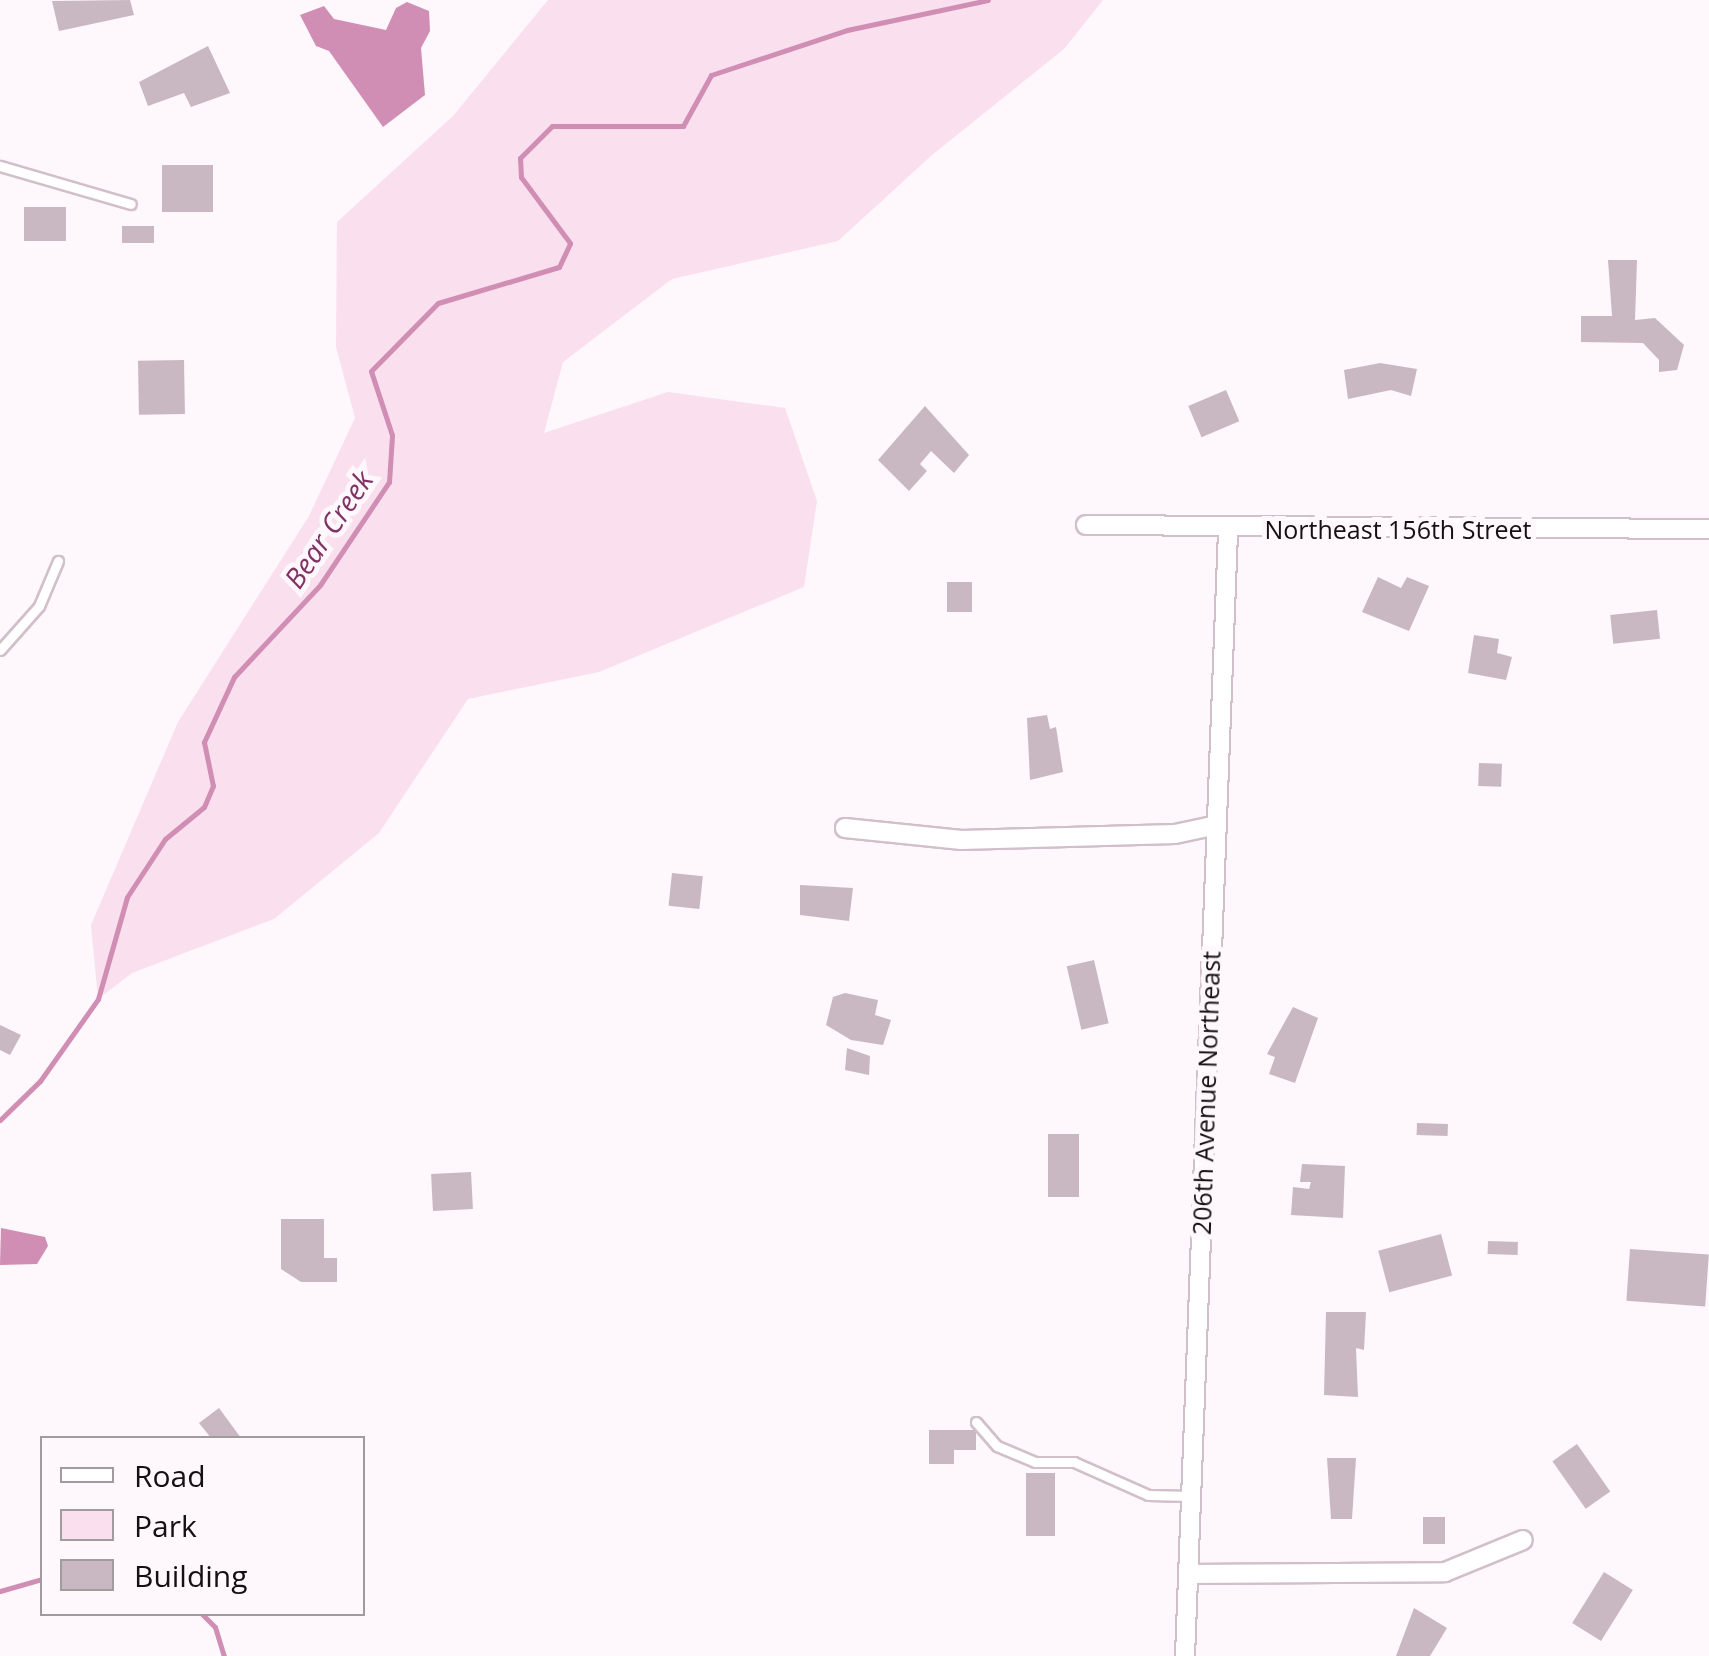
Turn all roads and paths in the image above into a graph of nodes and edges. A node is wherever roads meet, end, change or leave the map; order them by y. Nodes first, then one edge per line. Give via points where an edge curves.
1 (0, 166) edge
2 (131, 204) dead end
3 (1086, 526) dead end
4 (1228, 529) junction
5 (1709, 529) edge
6 (58, 562) dead end
7 (0, 650) edge
8 (1216, 825) junction
9 (844, 828) dead end
10 (976, 1422) dead end
11 (1191, 1496) junction
12 (1523, 1540) dead end
13 (1188, 1574) junction
14 (1186, 1656) edge

1 - 2 lane
3 - 4 street, Northeast 156th Street
4 - 5 street, Northeast 156th Street
4 - 8 street, 206th Avenue Northeast
6 - 7 lane via 39,606
8 - 9 street via 1175,834 962,840
8 - 11 street, 206th Avenue Northeast
10 - 11 lane via 997,1446 1036,1462 1074,1462 1148,1495
11 - 13 street, 206th Avenue Northeast
12 - 13 street via 1445,1572
13 - 14 street, 206th Avenue Northeast

